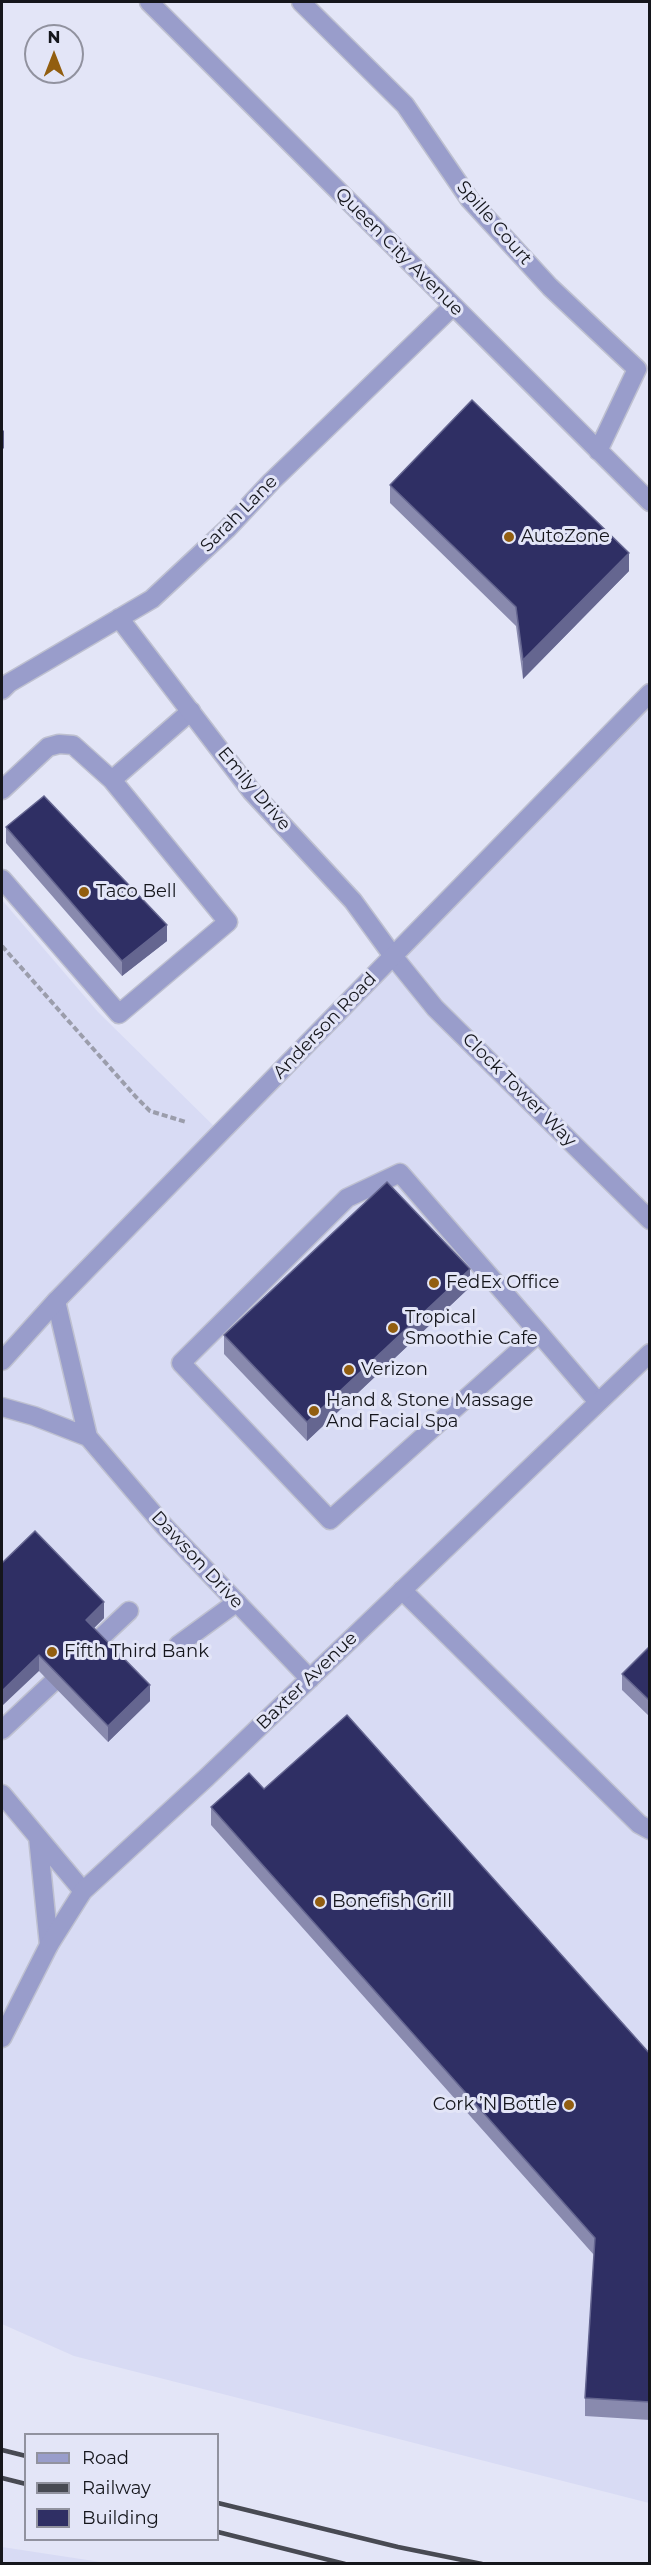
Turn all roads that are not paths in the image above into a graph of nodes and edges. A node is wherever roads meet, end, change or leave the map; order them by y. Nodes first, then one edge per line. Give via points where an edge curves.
1 (149, 2) edge
2 (301, 2) edge
3 (453, 306) junction
4 (598, 451) junction
5 (650, 502) edge
6 (119, 618) junction
7 (2, 690) edge
8 (650, 693) edge
9 (190, 711) junction
10 (112, 780) junction
11 (2, 790) edge
12 (2, 879) edge
13 (393, 956) junction
14 (650, 1220) edge
15 (56, 1300) junction
16 (538, 1333) junction
17 (650, 1353) edge
18 (2, 1361) edge
19 (598, 1402) junction
20 (2, 1407) edge
21 (88, 1437) junction
22 (402, 1590) junction
23 (237, 1602) junction
24 (129, 1611) dead end
25 (94, 1644) edge
26 (178, 1645) dead end
27 (310, 1678) junction
28 (52, 1683) edge
29 (2, 1730) edge
30 (2, 1794) edge
31 (644, 1827) edge
32 (38, 1837) junction
33 (83, 1891) junction
34 (49, 1944) junction
35 (2, 2037) edge

1 - 3 street, Queen City Avenue
2 - 4 street, Spille Court via 405,105 478,209 550,287 637,369
3 - 4 street, Queen City Avenue
3 - 6 street, Sarah Lane via 227,529 152,598
4 - 5 street, Queen City Avenue
6 - 7 street, Sarah Lane
6 - 9 street, Emily Drive
8 - 13 street, Anderson Road
9 - 10 street
9 - 13 street, Emily Drive via 252,792 353,901
10 - 11 street via 73,745 59,744 48,747
10 - 12 street via 228,922 119,1014
13 - 14 street, Clock Tower Way via 435,1008
13 - 15 street, Anderson Road
15 - 18 street, Anderson Road
15 - 21 street, Dawson Drive
16 - 16 street via 400,1173 347,1198 181,1364 330,1520
16 - 19 street
17 - 19 street, Baxter Avenue
19 - 22 street, Baxter Avenue
20 - 21 street, Dawson Drive
21 - 23 street, Dawson Drive via 164,1527
22 - 27 street, Baxter Avenue
22 - 31 street
23 - 26 street
23 - 27 street, Dawson Drive
24 - 25 street
27 - 33 street, Baxter Avenue
28 - 29 street
30 - 32 street
32 - 33 street
32 - 34 street
33 - 34 street, Baxter Avenue
34 - 35 street, Baxter Avenue

